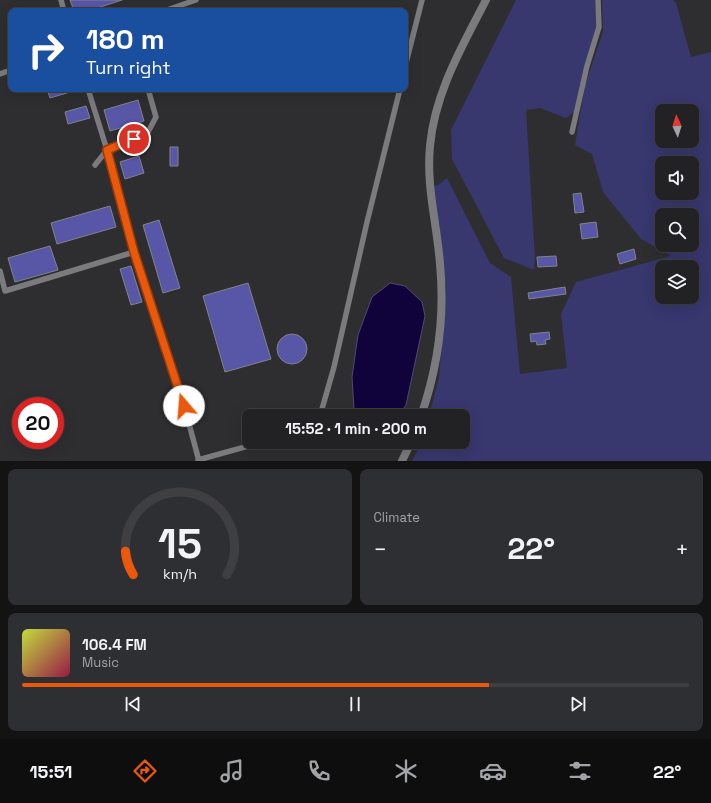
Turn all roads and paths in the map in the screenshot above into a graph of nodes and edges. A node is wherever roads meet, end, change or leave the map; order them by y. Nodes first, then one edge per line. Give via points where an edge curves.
1 (196, 0) edge
2 (422, 0) edge
3 (486, 0) edge
4 (598, 0) edge
5 (173, 8) edge
6 (408, 55) edge
7 (89, 92) edge
8 (149, 92) edge
9 (399, 92) edge
10 (572, 132) dead end
11 (107, 150) junction
12 (95, 165) dead end
13 (134, 252) junction
14 (0, 271) edge
15 (322, 409) edge
16 (423, 409) edge
17 (242, 448) edge
18 (408, 449) edge
19 (199, 461) edge
20 (402, 461) edge

1 - 5 lane
2 - 6 lane
3 - 16 street via 447,78 431,134 430,189 440,263 442,306 437,355
4 - 10 lane via 599,27
7 - 11 lane
8 - 11 lane via 156,117 147,134
9 - 15 lane
11 - 12 lane
11 - 13 lane
13 - 14 lane via 5,291
13 - 19 lane
17 - 19 lane
18 - 20 street

